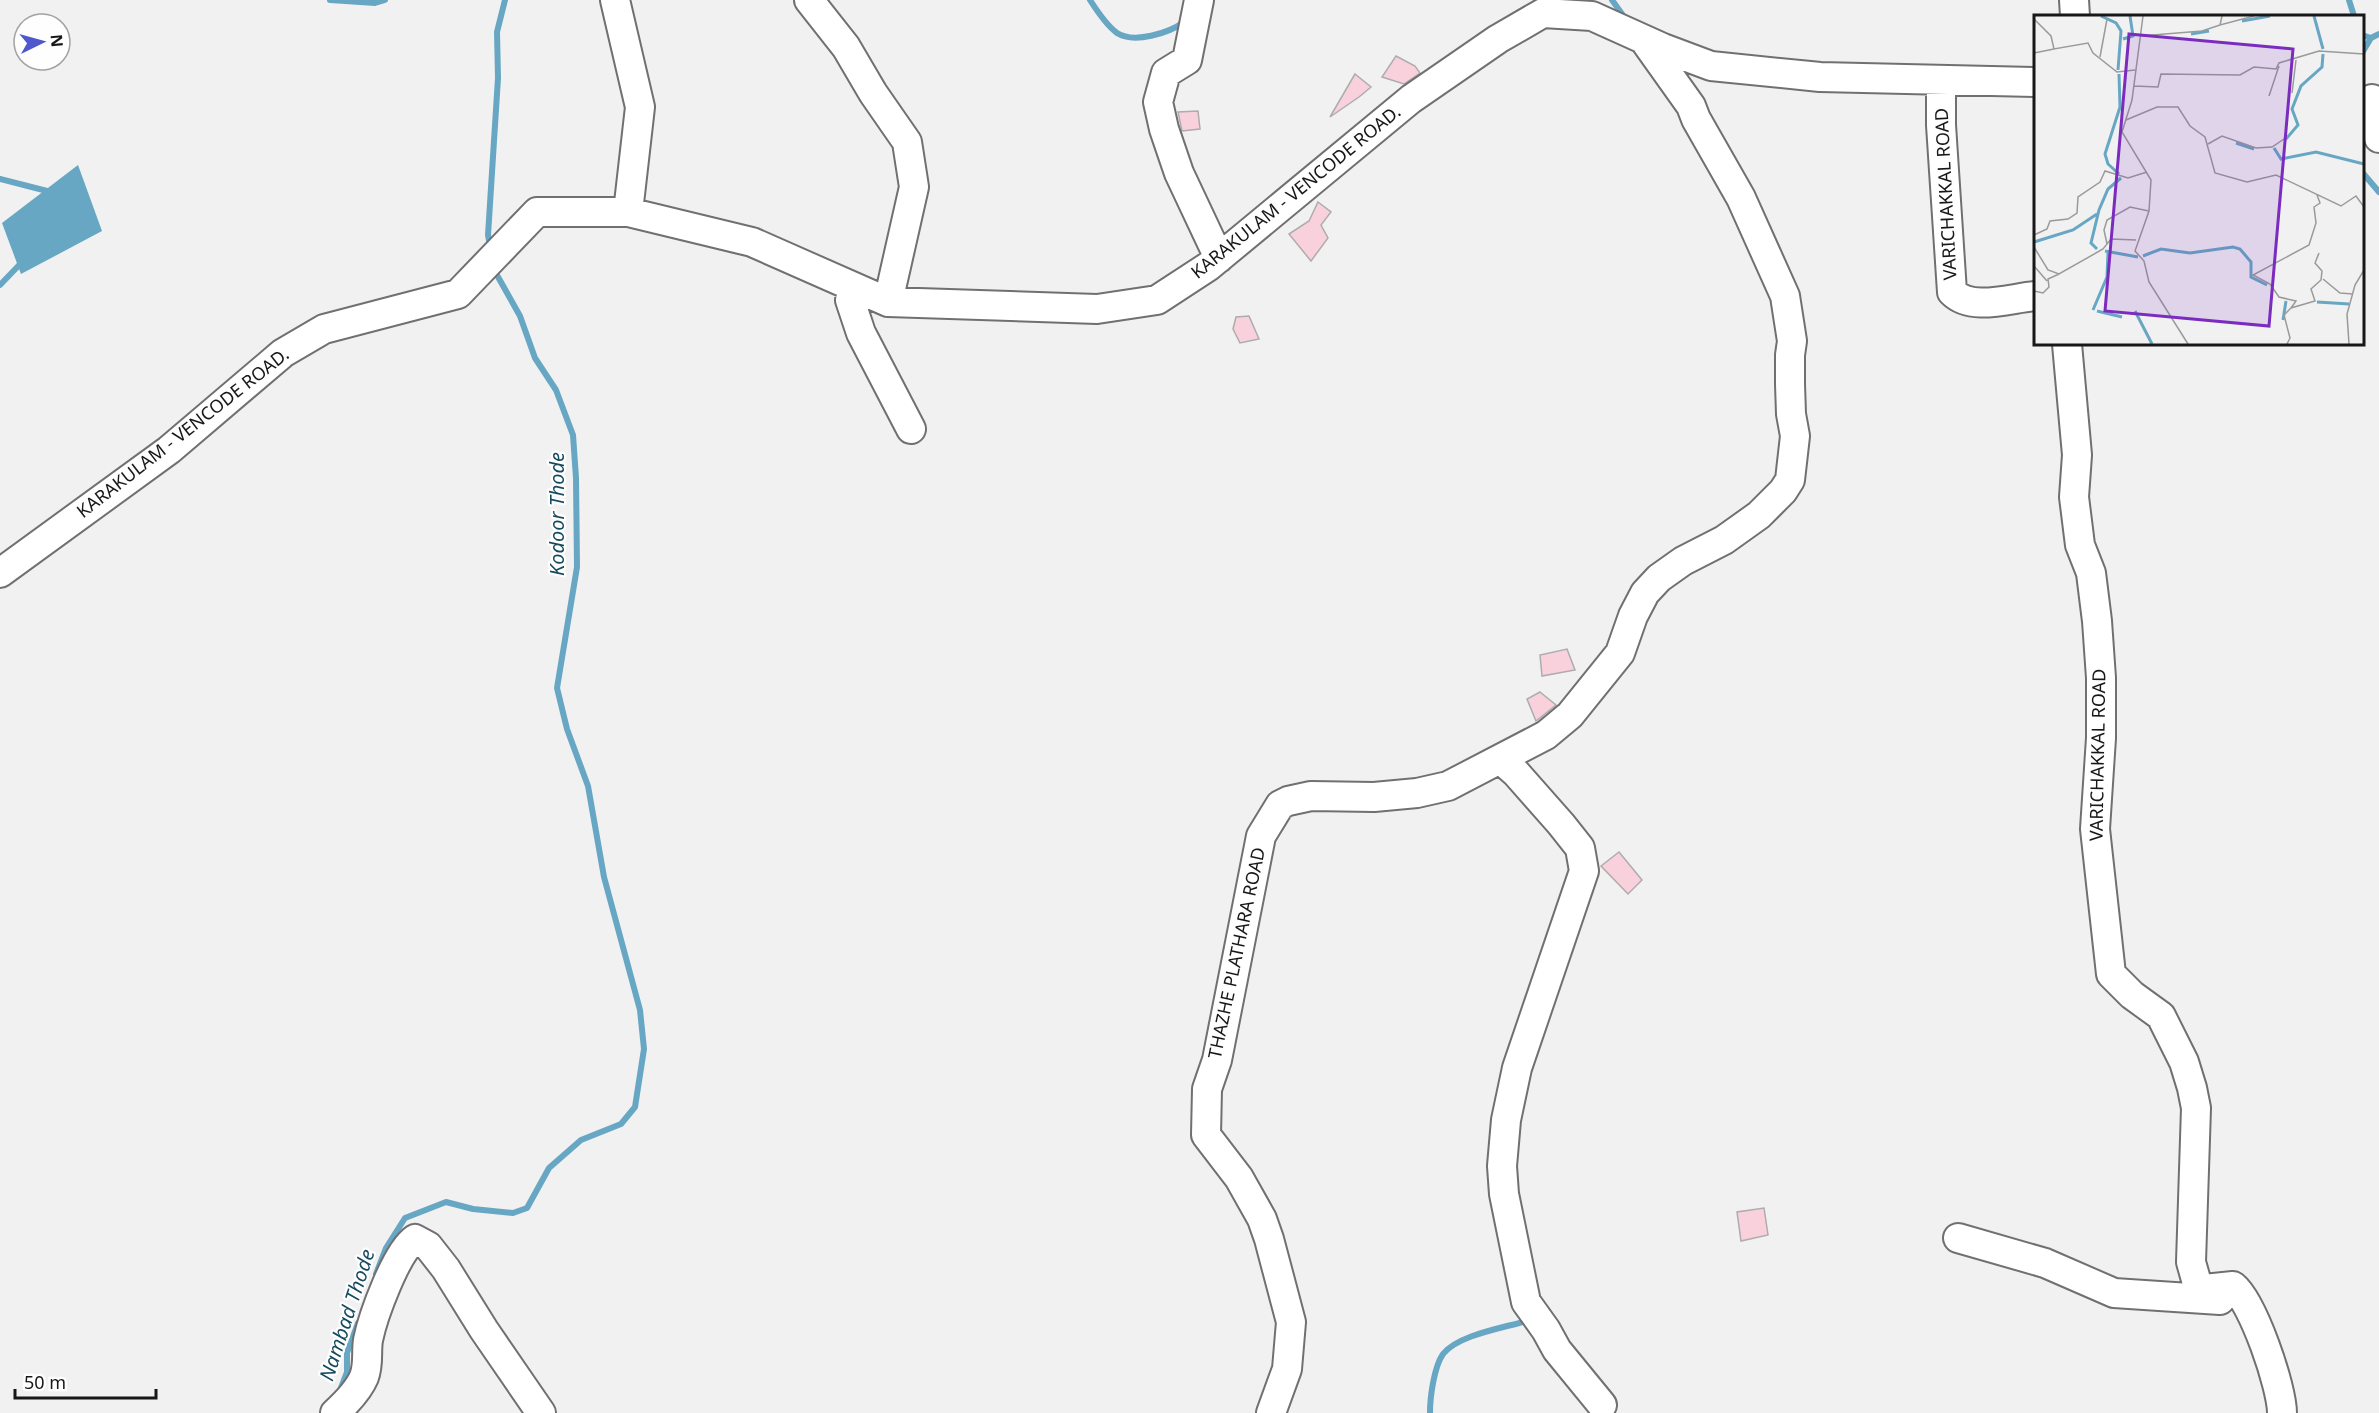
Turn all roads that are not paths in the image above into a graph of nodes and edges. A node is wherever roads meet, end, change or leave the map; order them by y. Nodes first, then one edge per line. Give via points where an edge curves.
1 (615, 0) edge
2 (809, 0) edge
3 (1197, 12) edge
4 (1635, 36) junction
5 (1941, 80) junction
6 (2034, 82) edge
7 (2371, 98) edge
8 (2379, 138) edge
9 (628, 212) junction
10 (1219, 258) junction
11 (855, 288) junction
12 (2034, 296) edge
13 (888, 302) junction
14 (2067, 345) edge
15 (911, 429) dead end
16 (0, 573) edge
17 (1500, 759) junction
18 (1958, 1238) dead end
19 (2246, 1301) junction
20 (1602, 1405) dead end
21 (334, 1413) edge
22 (541, 1413) edge
23 (1271, 1413) edge
24 (2282, 1413) edge

1 - 9 street via 640,107
2 - 13 street via 846,47 907,142 914,188
3 - 10 street via 1187,60 1166,73 1158,102 1179,173
4 - 5 street, KARAKULAM - VENCODE ROAD. via 1711,66 1820,77
4 - 10 street, KARAKULAM - VENCODE ROAD. via 1592,16 1543,13 1411,99
4 - 17 street, THAZHE PLATHARA ROAD via 1691,106 1742,198 1785,296 1792,340 1792,472 1783,492 1759,515 1724,540 1683,561 1645,593 1620,653 1564,722
5 - 6 street, KARAKULAM - VENCODE ROAD.
5 - 12 street, VARICHAKKAL ROAD via 1952,292 1960,300 1986,303
7 - 8 street
9 - 11 street, KARAKULAM - VENCODE ROAD. via 752,242
9 - 16 street, KARAKULAM - VENCODE ROAD. via 537,212 458,294 324,329 283,352 169,450
10 - 13 street, KARAKULAM - VENCODE ROAD. via 1157,300 1097,309
11 - 13 street, KARAKULAM - VENCODE ROAD.
11 - 15 street via 850,300 861,333
14 - 19 street, VARICHAKKAL ROAD via 2077,455 2074,496 2080,545 2091,573 2101,678 2095,829 2111,974 2161,1016 2192,1088 2196,1108 2191,1262 2194,1279 2204,1289 2233,1286
17 - 20 street via 1580,848 1584,871 1517,1068 1506,1120 1502,1166 1526,1302 1557,1350
17 - 23 street, THAZHE PLATHARA ROAD via 1448,786 1417,793 1311,796 1288,801 1281,805 1261,836 1217,1060 1207,1089 1205,1121 1206,1135 1239,1178 1262,1219 1291,1322 1287,1369
18 - 19 street via 2045,1263 2114,1293
19 - 24 street via 2269,1358
21 - 22 street via 364,1377 368,1341 393,1267 415,1239 428,1246 446,1269

